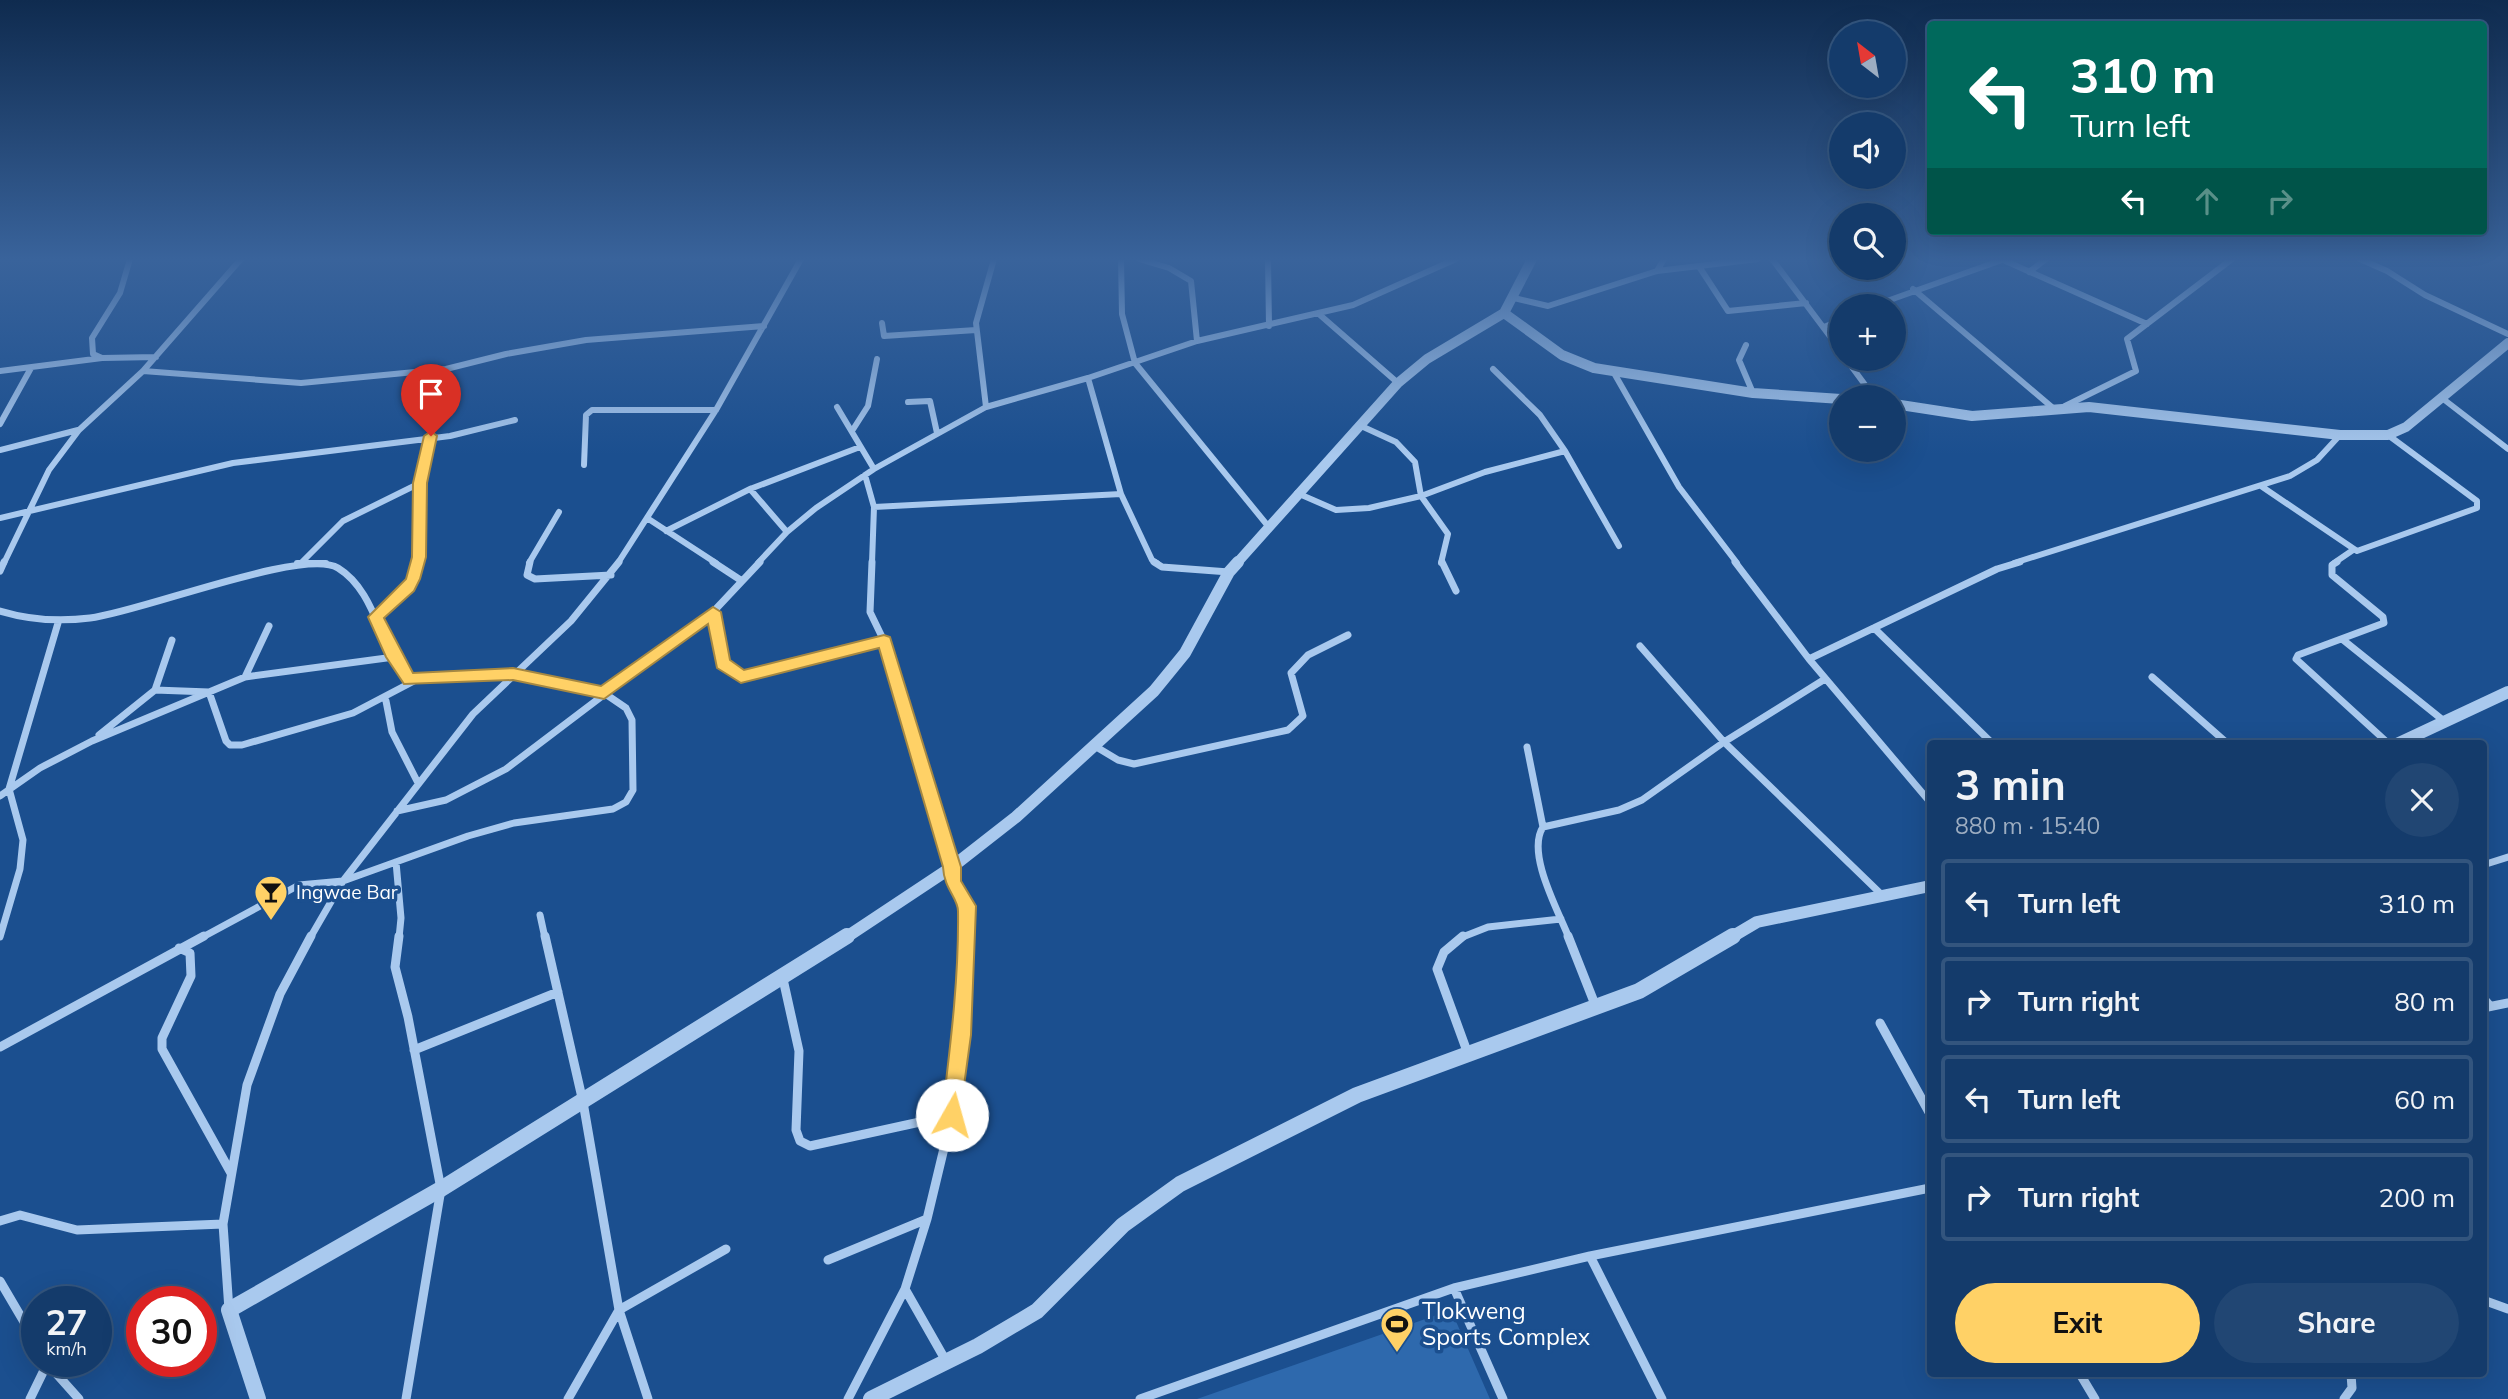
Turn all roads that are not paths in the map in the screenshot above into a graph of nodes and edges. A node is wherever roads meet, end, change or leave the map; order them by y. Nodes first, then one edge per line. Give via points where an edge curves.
1 (101, 324) edge
2 (184, 324) edge
3 (882, 324) edge
4 (976, 324) edge
5 (1125, 324) edge
6 (1195, 324) edge
7 (1277, 324) edge
8 (1331, 324) edge
9 (1485, 324) edge
10 (1520, 324) edge
11 (1822, 324) edge
12 (1956, 324) edge
13 (2147, 324) edge
14 (2487, 324) edge
15 (1829, 325) edge
16 (764, 326) joint
17 (1269, 326) joint
18 (1824, 327) junction
19 (976, 330) junction
20 (1829, 334) edge
21 (2508, 334) edge
22 (1197, 341) junction
23 (2508, 344) edge
24 (1746, 345) dead end
25 (156, 356) junction
26 (102, 358) junction
27 (877, 359) dead end
28 (1135, 363) junction
29 (31, 368) junction
30 (446, 369) junction
31 (1493, 369) dead end
32 (0, 371) edge
33 (143, 371) junction
34 (1614, 373) junction
35 (1088, 378) junction
36 (1398, 383) junction
37 (1753, 393) junction
38 (1829, 398) edge
39 (2442, 398) junction
40 (908, 402) dead end
41 (1906, 406) edge
42 (837, 407) dead end
43 (986, 407) junction
44 (2057, 408) junction
45 (716, 410) junction
46 (514, 420) dead end
47 (0, 424) edge
48 (1359, 425) junction
49 (79, 430) junction
50 (852, 431) junction
51 (937, 433) junction
52 (2340, 435) junction
53 (2388, 435) junction
54 (431, 436) junction
55 (860, 447) junction
56 (2508, 449) edge
57 (0, 450) edge
58 (1565, 451) junction
59 (583, 465) dead end
60 (874, 469) junction
61 (865, 475) junction
62 (420, 483) junction
63 (2261, 486) junction
64 (750, 489) junction
65 (1297, 493) junction
66 (1121, 494) junction
67 (1421, 496) junction
68 (874, 507) junction
69 (29, 510) junction
70 (559, 512) dead end
71 (0, 518) edge
72 (647, 518) junction
73 (1268, 526) junction
74 (666, 531) junction
75 (787, 532) junction
76 (1619, 546) dead end
77 (2353, 550) junction
78 (300, 563) junction
79 (0, 570) edge
80 (1228, 572) junction
81 (611, 575) junction
82 (742, 581) junction
83 (1456, 590) dead end
84 (0, 611) edge
85 (713, 612) junction
86 (375, 617) junction
87 (58, 623) junction
88 (269, 626) dead end
89 (1874, 628) junction
90 (1348, 635) dead end
91 (2342, 639) junction
92 (172, 640) dead end
93 (884, 641) junction
94 (1640, 646) dead end
95 (394, 657) junction
96 (1808, 659) junction
97 (513, 674) junction
98 (245, 677) junction
99 (2152, 677) dead end
100 (1825, 679) junction
101 (414, 681) junction
102 (155, 690) junction
103 (209, 692) junction
104 (2508, 692) edge
105 (604, 693) junction
106 (386, 701) junction
107 (127, 712) junction
108 (139, 721) junction
109 (2445, 722) junction
110 (1989, 740) edge
111 (2223, 740) edge
112 (2385, 740) edge
113 (2406, 740) edge
114 (92, 741) junction
115 (1724, 742) junction
116 (1097, 747) junction
117 (1527, 747) dead end
118 (418, 783) junction
119 (9, 789) junction
120 (0, 796) edge
121 (1927, 798) edge
122 (396, 811) junction
123 (1543, 827) junction
124 (2508, 858) edge
125 (396, 862) junction
126 (2487, 864) edge
127 (952, 867) junction
128 (343, 881) junction
129 (1927, 887) edge
130 (1883, 896) junction
131 (540, 915) dead end
132 (1561, 919) junction
133 (0, 937) edge
134 (179, 948) junction
135 (783, 979) junction
136 (558, 992) junction
137 (2508, 1003) edge
138 (1596, 1007) junction
139 (2487, 1007) edge
140 (1880, 1023) dead end
141 (0, 1047) edge
142 (414, 1050) junction
143 (1468, 1054) junction
144 (583, 1102) junction
145 (1927, 1109) edge
146 (952, 1115) junction
147 (231, 1173) junction
148 (441, 1189) junction
149 (1927, 1189) edge
150 (927, 1219) junction
151 (0, 1220) edge
152 (223, 1224) junction
153 (726, 1249) dead end
154 (1590, 1256) junction
155 (828, 1260) dead end
156 (0, 1281) edge
157 (1454, 1288) junction
158 (905, 1289) junction
159 (2487, 1301) edge
160 (2508, 1309) edge
161 (229, 1310) junction
162 (619, 1310) junction
163 (21, 1317) edge
164 (946, 1362) junction
165 (40, 1377) edge
166 (59, 1377) edge
167 (2082, 1377) edge
168 (2351, 1377) edge
169 (30, 1399) edge
170 (79, 1399) edge
171 (258, 1399) edge
172 (406, 1399) edge
173 (568, 1399) edge
174 (648, 1399) edge
175 (848, 1399) edge
176 (871, 1399) edge
177 (1140, 1399) edge
178 (1503, 1399) edge
179 (1662, 1399) edge
180 (2095, 1399) edge
181 (2344, 1399) edge

1 - 26 street via 92,338 93,354
2 - 25 street
3 - 19 street via 884,336
4 - 19 street
5 - 28 street
6 - 22 street
7 - 17 street
8 - 36 street
9 - 36 street via 1427,359
10 - 34 street via 1562,355
11 - 18 street
12 - 44 street
13 - 44 street via 2127,339 2136,371
14 - 21 street
15 - 18 street
16 - 30 street via 586,340
16 - 45 street
17 - 22 street
18 - 20 street
19 - 43 street
22 - 28 street
23 - 39 street
24 - 37 street via 1739,360
25 - 26 street
25 - 33 street
26 - 29 street
27 - 50 street via 868,406
28 - 35 street
28 - 73 street
29 - 32 street
29 - 47 street
30 - 33 street via 301,383
30 - 54 street
31 - 58 street via 1540,415
33 - 49 street
34 - 37 street
34 - 96 street via 1679,487
35 - 43 street
35 - 66 street
36 - 48 street
37 - 38 street
39 - 53 street via 2406,427
39 - 56 street
40 - 51 street via 930,401
41 - 44 street via 1963,416
42 - 50 street
43 - 51 street
44 - 52 street via 2089,407
45 - 59 street via 592,410 586,415
45 - 72 street
46 - 54 street via 467,433
48 - 65 street
48 - 67 street via 1406,451 1415,462
49 - 57 street
49 - 69 street via 49,470
50 - 55 street
51 - 60 street
52 - 53 street
52 - 63 street via 2305,469
53 - 77 street via 2477,500 2478,506
54 - 62 street
54 - 69 street via 233,463
55 - 60 street
55 - 64 street
58 - 67 street via 1486,472
58 - 76 street
60 - 61 street
61 - 68 street
61 - 75 street
62 - 78 street via 343,521
62 - 86 street via 419,557 413,579
63 - 77 street
63 - 89 street via 1997,569
64 - 74 street
64 - 75 street
65 - 67 street via 1336,510
65 - 73 street
66 - 68 street
66 - 80 street via 1156,564
67 - 83 street via 1448,534 1441,564
68 - 93 street via 870,612
69 - 71 street
69 - 79 street
70 - 81 street via 526,568 527,575 535,579
72 - 74 street
72 - 81 street
73 - 80 street
74 - 82 street
75 - 82 street
77 - 91 street via 2332,565 2332,575 2384,621
78 - 86 street via 338,568 351,579
78 - 87 street via 114,613
80 - 116 street via 1173,670
81 - 97 street via 571,621
82 - 85 street
84 - 87 street
85 - 93 street via 723,663 741,677
85 - 105 street
86 - 95 street
87 - 119 street
88 - 98 street
89 - 96 street
89 - 110 street
90 - 116 street via 1294,668 1291,673 1303,716 1288,730 1134,764
91 - 109 street
91 - 112 street via 2298,655 2297,662
92 - 102 street
93 - 127 street
94 - 115 street
95 - 98 street
95 - 101 street via 404,676
96 - 100 street
97 - 101 street
97 - 105 street
97 - 118 street via 473,714
98 - 103 street
99 - 111 street
100 - 115 street
100 - 121 street
101 - 106 street
102 - 103 street
102 - 107 street
103 - 106 street via 218,704 222,737 230,745 317,726
103 - 108 street
104 - 109 street
105 - 122 street via 485,782 446,800
105 - 125 street via 626,708 632,720 633,790 626,802 613,810 491,829
106 - 118 street via 392,732
107 - 108 street
107 - 114 street
108 - 114 street
109 - 113 street
114 - 119 street
115 - 123 street via 1642,800 1619,810
115 - 130 street
116 - 127 street
117 - 123 street
118 - 122 street
119 - 120 street
119 - 133 street via 23,840 20,869
122 - 128 street
123 - 132 street via 1536,838 1539,861
124 - 126 street
125 - 128 street
125 - 142 street via 401,918 395,967
127 - 135 street
127 - 146 street via 953,882 967,906
128 - 134 street via 299,885
128 - 147 street via 280,994 247,1085
129 - 130 street
130 - 138 street via 1757,922 1648,987
131 - 136 street
132 - 138 street
132 - 143 street via 1469,931 1446,946 1437,969
134 - 141 street
134 - 147 street via 191,955 191,976 162,1038 162,1049
135 - 144 street
135 - 146 street via 799,1051 796,1130 800,1141 810,1146
136 - 142 street
136 - 144 street
137 - 139 street
138 - 143 street
140 - 145 street
142 - 148 street
143 - 164 street via 1357,1095 1180,1184 1123,1225 1037,1311
144 - 148 street
144 - 162 street
146 - 150 street
147 - 152 street
148 - 161 street
148 - 172 street
149 - 154 street
150 - 155 street
150 - 158 street
151 - 152 street via 20,1214 77,1230
152 - 161 street
153 - 162 street
154 - 157 street
154 - 179 street
156 - 163 street
157 - 177 street
157 - 178 street
158 - 164 street
158 - 175 street
159 - 160 street
161 - 171 street
162 - 173 street
162 - 174 street
164 - 176 street
165 - 169 street
166 - 170 street
167 - 180 street
168 - 181 street via 2352,1388

